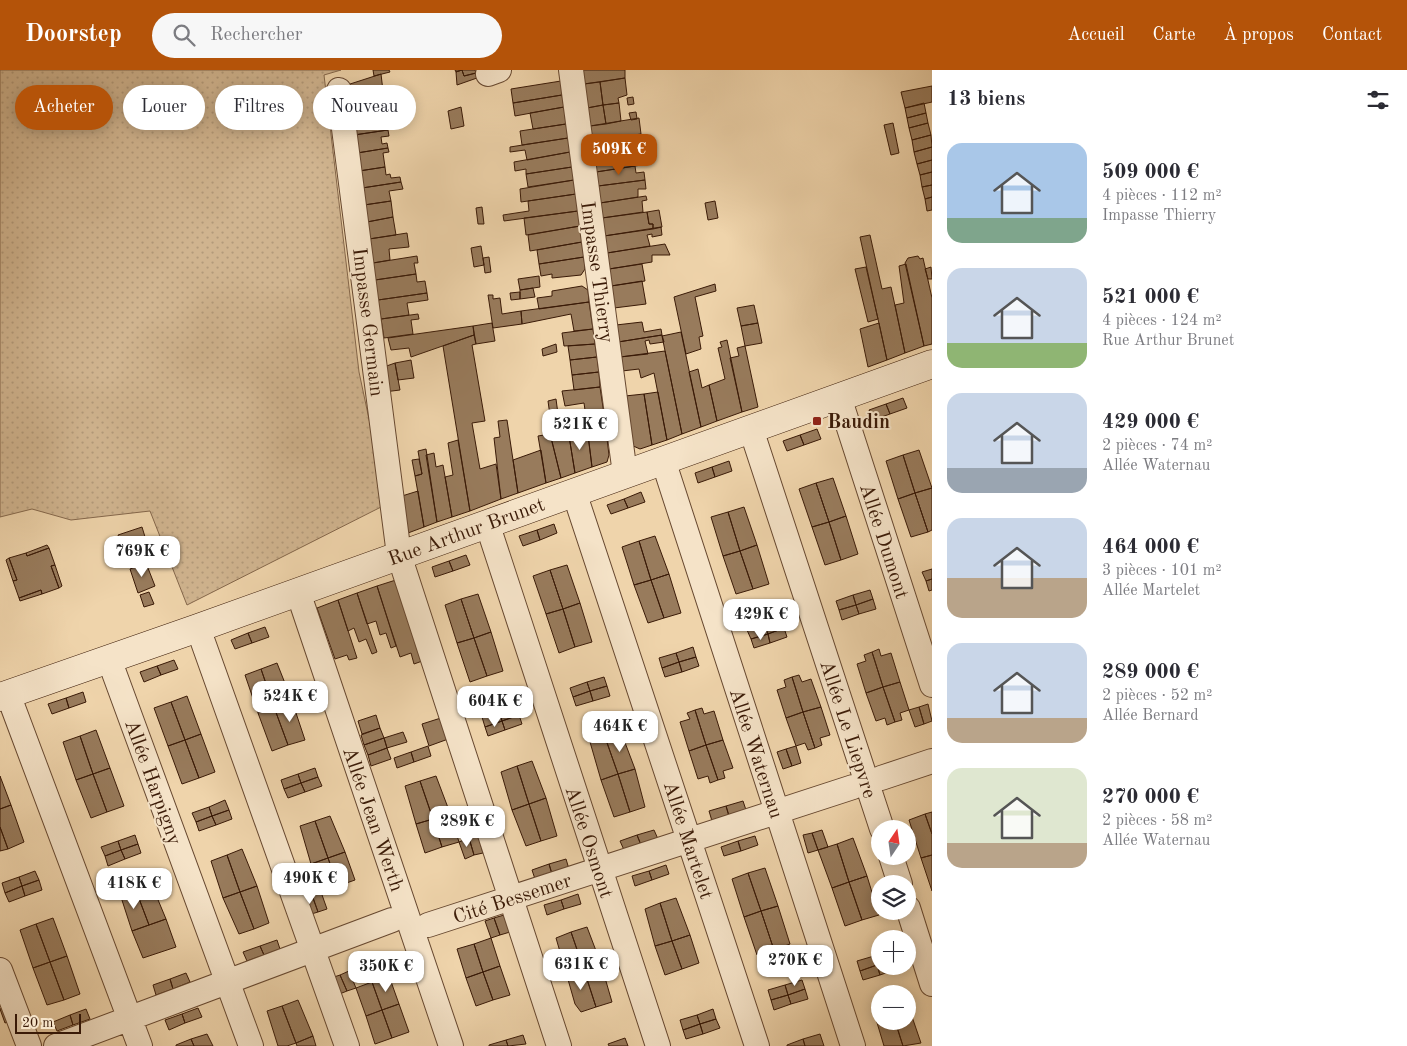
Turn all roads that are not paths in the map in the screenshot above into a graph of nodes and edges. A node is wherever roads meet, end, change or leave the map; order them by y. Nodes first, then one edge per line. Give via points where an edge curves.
1 (571, 70) edge
2 (344, 130) edge
3 (932, 364) edge
4 (839, 397) junction
5 (751, 429) junction
6 (663, 460) junction
7 (625, 474) junction
8 (574, 492) junction
9 (487, 523) junction
10 (400, 555) junction
11 (298, 592) junction
12 (198, 628) junction
13 (109, 658) junction
14 (932, 685) edge
15 (4, 695) edge
16 (932, 761) edge
17 (881, 778) dead end
18 (853, 787) dead end
19 (776, 812) junction
20 (879, 820) edge
21 (689, 840) junction
22 (599, 870) junction
23 (510, 899) junction
24 (392, 920) dead end
25 (912, 920) edge
26 (428, 925) dead end
27 (312, 950) junction
28 (0, 970) edge
29 (227, 982) junction
30 (932, 984) edge
31 (130, 1018) junction
32 (29, 1046) edge
33 (56, 1046) edge
34 (140, 1046) edge
35 (251, 1046) edge
36 (347, 1046) edge
37 (451, 1046) edge
38 (559, 1046) edge
39 (658, 1046) edge
40 (757, 1046) edge
41 (853, 1046) edge

1 - 7 street, Impasse Thierry
2 - 10 street, Impasse Germain
3 - 4 street, Rue Arthur Brunet
4 - 5 street, Rue Arthur Brunet
4 - 14 street, Allée Dumont
5 - 6 street, Rue Arthur Brunet
5 - 20 street, Allée Le Liepvre
6 - 7 street, Rue Arthur Brunet
6 - 19 street, Allée Waternau
7 - 8 street, Rue Arthur Brunet
8 - 9 street, Rue Arthur Brunet
8 - 21 street, Allée Martelet
9 - 10 street, Rue Arthur Brunet
9 - 22 street, Allée Osmont
10 - 11 street, Rue Arthur Brunet
10 - 23 street, Impasse Germain
11 - 12 street, Rue Arthur Brunet
11 - 37 street, Allée Jean Werth
12 - 13 street, Rue Arthur Brunet
12 - 27 street
13 - 15 street, Rue Arthur Brunet
13 - 29 street, Allée Harpigny
15 - 31 street
16 - 17 street
18 - 19 street, Cité Bessemer
19 - 21 street, Cité Bessemer
19 - 41 street, Allée Waternau
21 - 22 street, Cité Bessemer
21 - 40 street, Allée Martelet
22 - 23 street, Cité Bessemer
22 - 39 street, Allée Osmont
23 - 26 street, Cité Bessemer
23 - 38 street, Impasse Germain
24 - 27 street
25 - 30 street
27 - 29 street
27 - 36 street
28 - 32 street
29 - 31 street
29 - 35 street, Allée Harpigny
31 - 33 street
31 - 34 street

